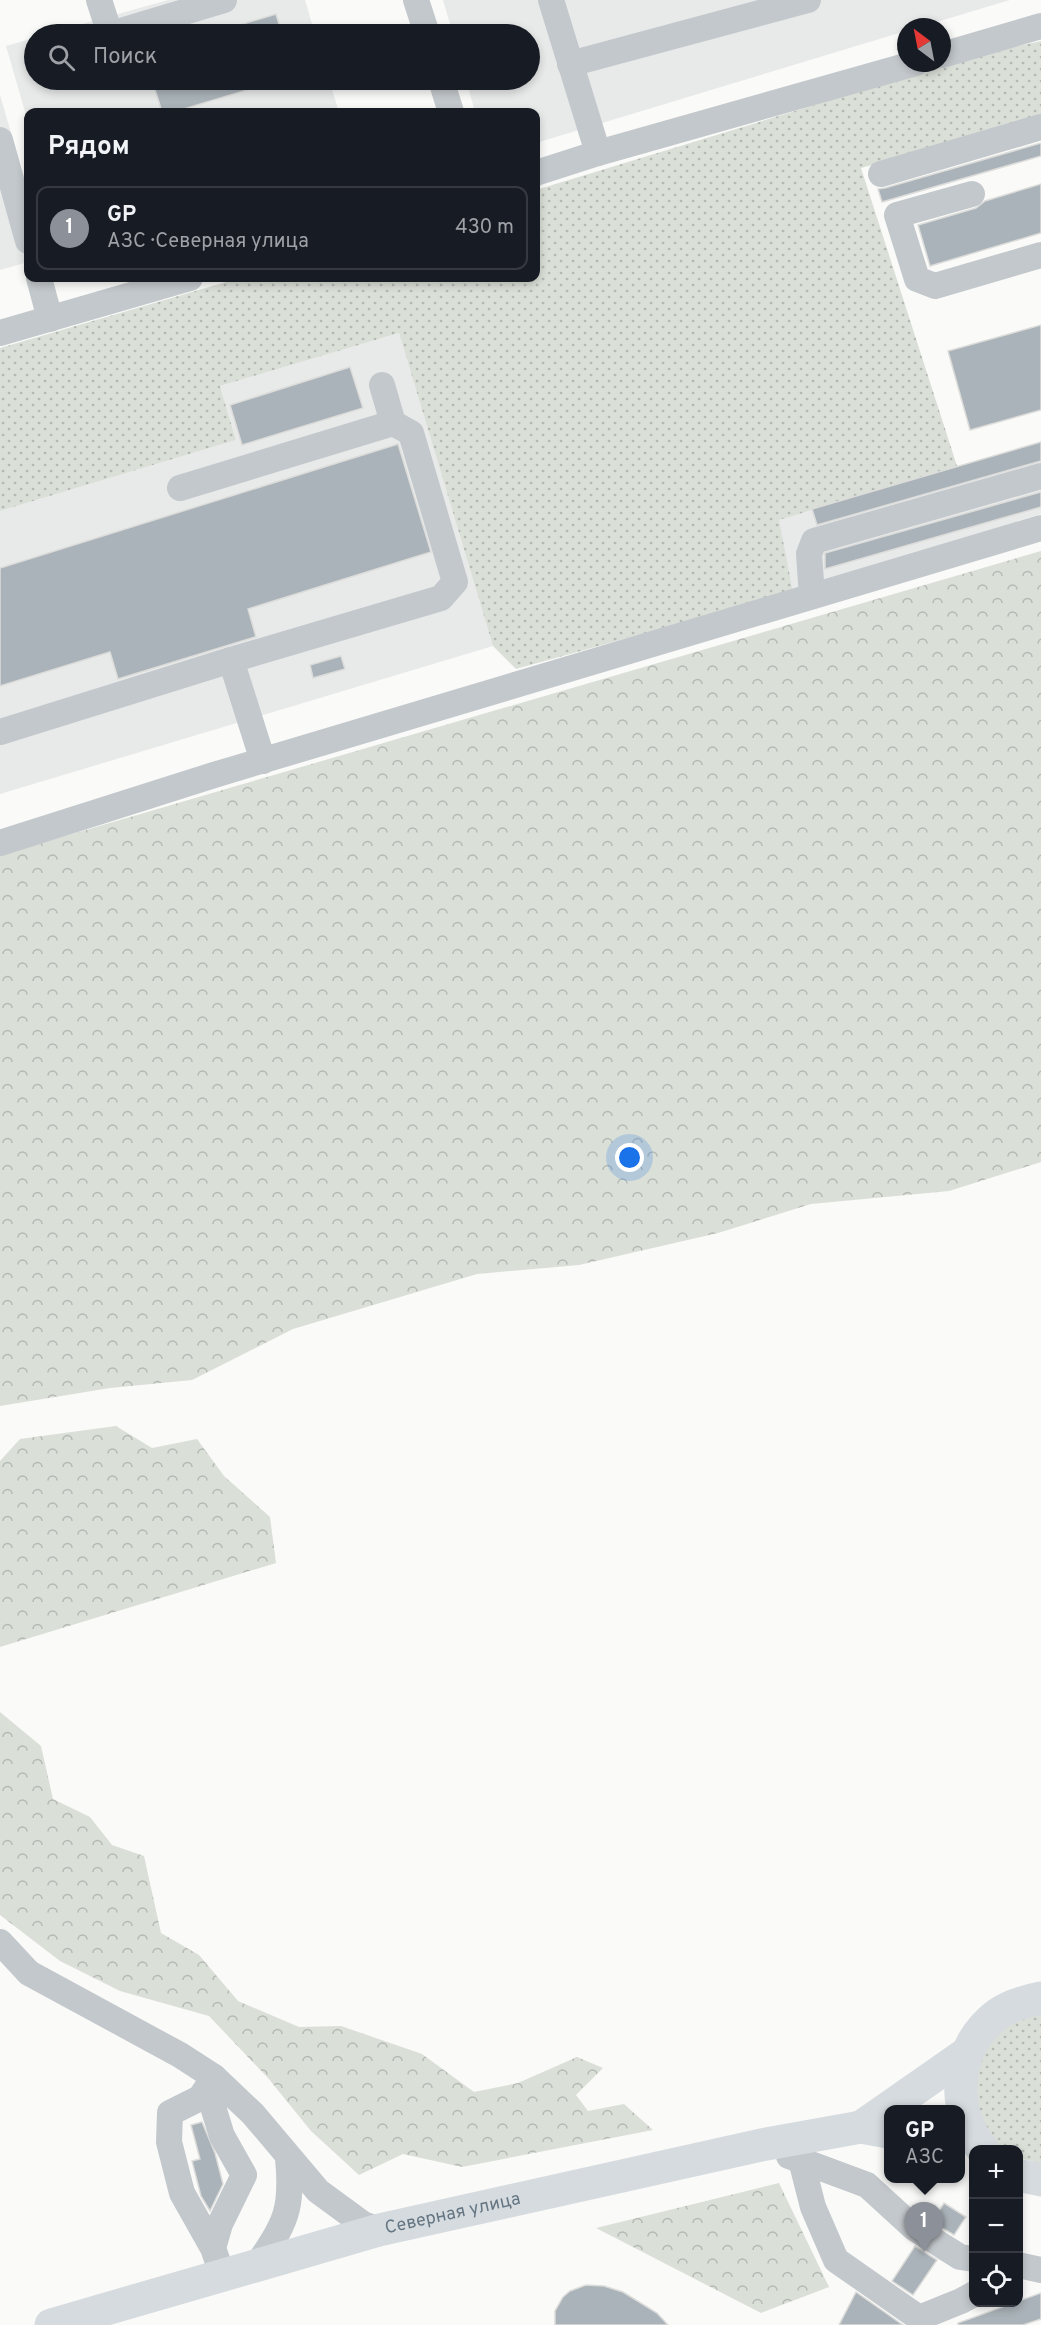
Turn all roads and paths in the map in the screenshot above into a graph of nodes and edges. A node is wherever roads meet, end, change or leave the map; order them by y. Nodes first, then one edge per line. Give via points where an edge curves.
1 (99, 0) edge
2 (224, 0) edge
3 (416, 0) edge
4 (551, 0) edge
5 (807, 0) edge
6 (107, 24) edge
7 (144, 24) edge
8 (424, 24) edge
9 (1041, 26) edge
10 (951, 52) edge
11 (570, 64) junction
12 (897, 68) edge
13 (444, 90) edge
14 (450, 108) edge
15 (1041, 127) edge
16 (0, 140) edge
17 (598, 153) junction
18 (540, 172) edge
19 (881, 174) dead end
20 (972, 194) dead end
21 (24, 227) edge
22 (1041, 255) edge
23 (40, 282) edge
24 (176, 282) edge
25 (50, 319) junction
26 (0, 333) edge
27 (382, 385) dead end
28 (393, 423) junction
29 (1041, 476) edge
30 (180, 488) dead end
31 (1041, 528) edge
32 (812, 596) junction
33 (231, 660) junction
34 (0, 732) edge
35 (263, 761) junction
36 (0, 843) edge
37 (0, 1942) edge
38 (1041, 1998) edge
39 (967, 2053) junction
40 (214, 2077) junction
41 (904, 2105) edge
42 (961, 2105) edge
43 (965, 2118) edge
44 (875, 2129) edge
45 (761, 2145) junction
46 (974, 2145) edge
47 (288, 2158) junction
48 (801, 2160) junction
49 (1023, 2176) edge
50 (1023, 2180) edge
51 (1041, 2180) edge
52 (1041, 2196) edge
53 (379, 2230) junction
54 (969, 2258) edge
55 (218, 2261) junction
56 (257, 2265) junction
57 (969, 2297) edge
58 (51, 2325) edge

1 - 6 street
2 - 7 street
3 - 8 street
4 - 11 street
5 - 11 street
9 - 10 street
11 - 17 street
12 - 17 street
13 - 14 street
15 - 19 street
16 - 21 street
17 - 18 street
20 - 22 street via 897,215 917,279 935,286
23 - 25 street
24 - 25 street
25 - 26 street
27 - 28 street
28 - 30 street
28 - 33 street via 411,433 455,582 441,598
29 - 32 street via 814,541 809,554
31 - 32 street
32 - 35 street
33 - 34 street
33 - 35 street
35 - 36 street
37 - 40 street via 29,1973
38 - 39 main road via 1021,2002 999,2014 980,2031
39 - 41 main road
39 - 42 main road via 960,2077
40 - 47 street via 254,2114
40 - 55 street via 214,2110 222,2136 244,2175 220,2224
40 - 55 street via 200,2098 170,2113 169,2142 182,2193
43 - 46 main road
44 - 45 main road, Северная улица
45 - 48 street
45 - 53 main road, Северная улица
47 - 53 street via 318,2191 363,2224
47 - 56 street via 290,2202 284,2221
48 - 54 street via 867,2184 914,2228 960,2257
48 - 57 street via 813,2207 836,2260 919,2318
49 - 51 main road
50 - 52 street
53 - 56 main road, Северная улица
55 - 56 main road, Северная улица
55 - 58 main road, Северная улица

